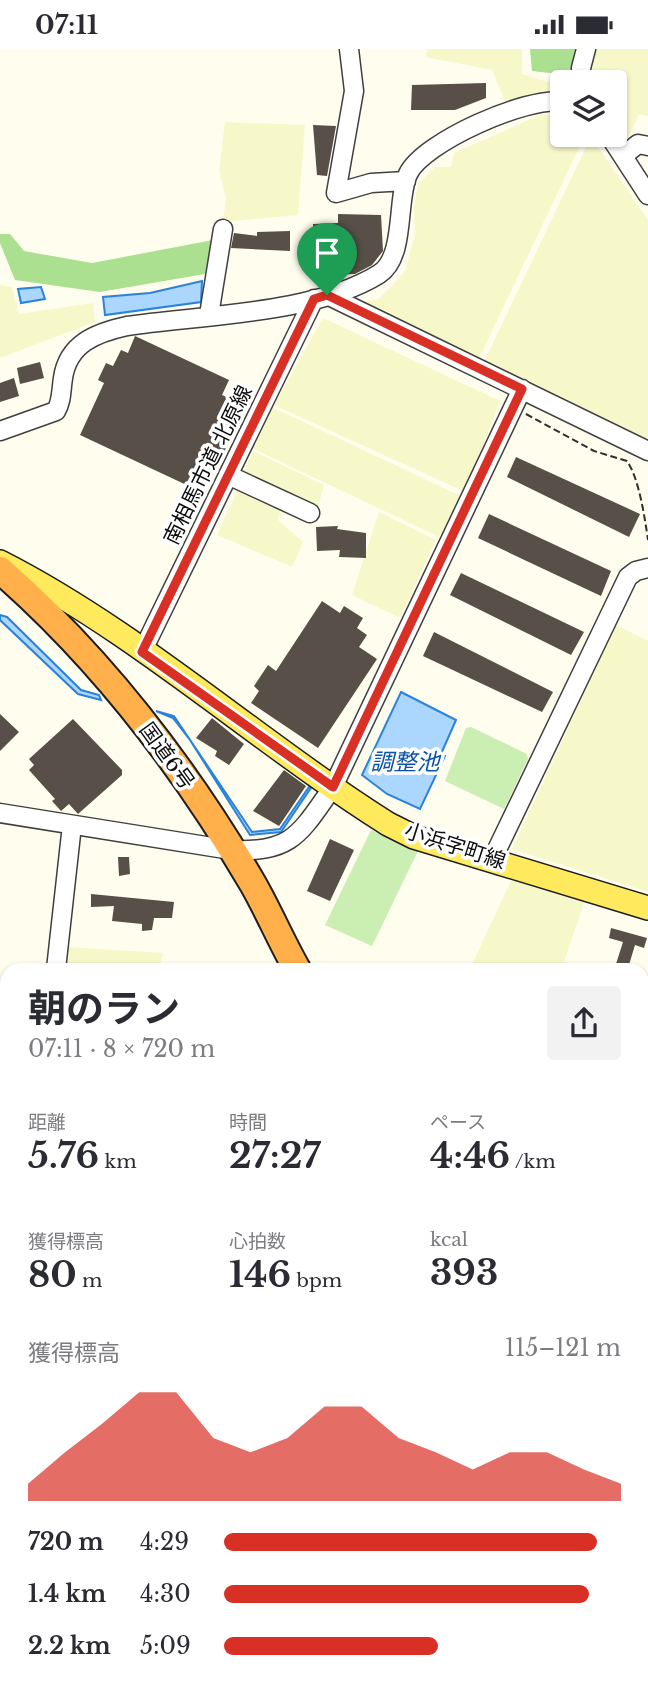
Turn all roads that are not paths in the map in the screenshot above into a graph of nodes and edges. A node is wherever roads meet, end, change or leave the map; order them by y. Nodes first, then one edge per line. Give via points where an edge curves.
1 (349, 49) edge
2 (586, 49) edge
3 (580, 70) edge
4 (550, 101) edge
5 (648, 146) edge
6 (617, 147) edge
7 (623, 156) junction
8 (406, 181) junction
9 (648, 195) edge
10 (223, 229) dead end
11 (321, 297) junction
12 (209, 315) junction
13 (522, 389) junction
14 (0, 431) edge
15 (648, 451) edge
16 (228, 475) junction
17 (310, 513) dead end
18 (0, 562) edge
19 (648, 568) edge
20 (0, 570) edge
21 (142, 652) junction
22 (333, 787) junction
23 (0, 813) edge
24 (72, 825) junction
25 (231, 850) junction
26 (492, 860) junction
27 (648, 908) edge
28 (56, 963) edge
29 (294, 963) edge

1 - 8 street via 354,91 336,193 371,183
2 - 3 street
4 - 8 street via 528,105 459,134 424,156
5 - 7 street via 638,144
6 - 7 street
7 - 9 street
8 - 11 street via 389,265 380,274
10 - 12 street
11 - 12 street
11 - 13 street
11 - 16 street, 南相馬市道 北原線
12 - 14 street via 127,326 78,345 67,360 56,411
13 - 15 street
13 - 22 street
16 - 17 street
16 - 21 street, 南相馬市道 北原線
18 - 21 main road, 小浜字町線 via 32,578
19 - 26 street via 628,577
20 - 25 highway, 国道6号 via 45,612 135,712
21 - 22 main road, 小浜字町線
22 - 25 street via 301,832 285,844
22 - 26 main road, 小浜字町線 via 414,837
23 - 24 street
24 - 25 street
24 - 28 street
25 - 29 highway, 国道6号
26 - 27 main road, 小浜字町線

